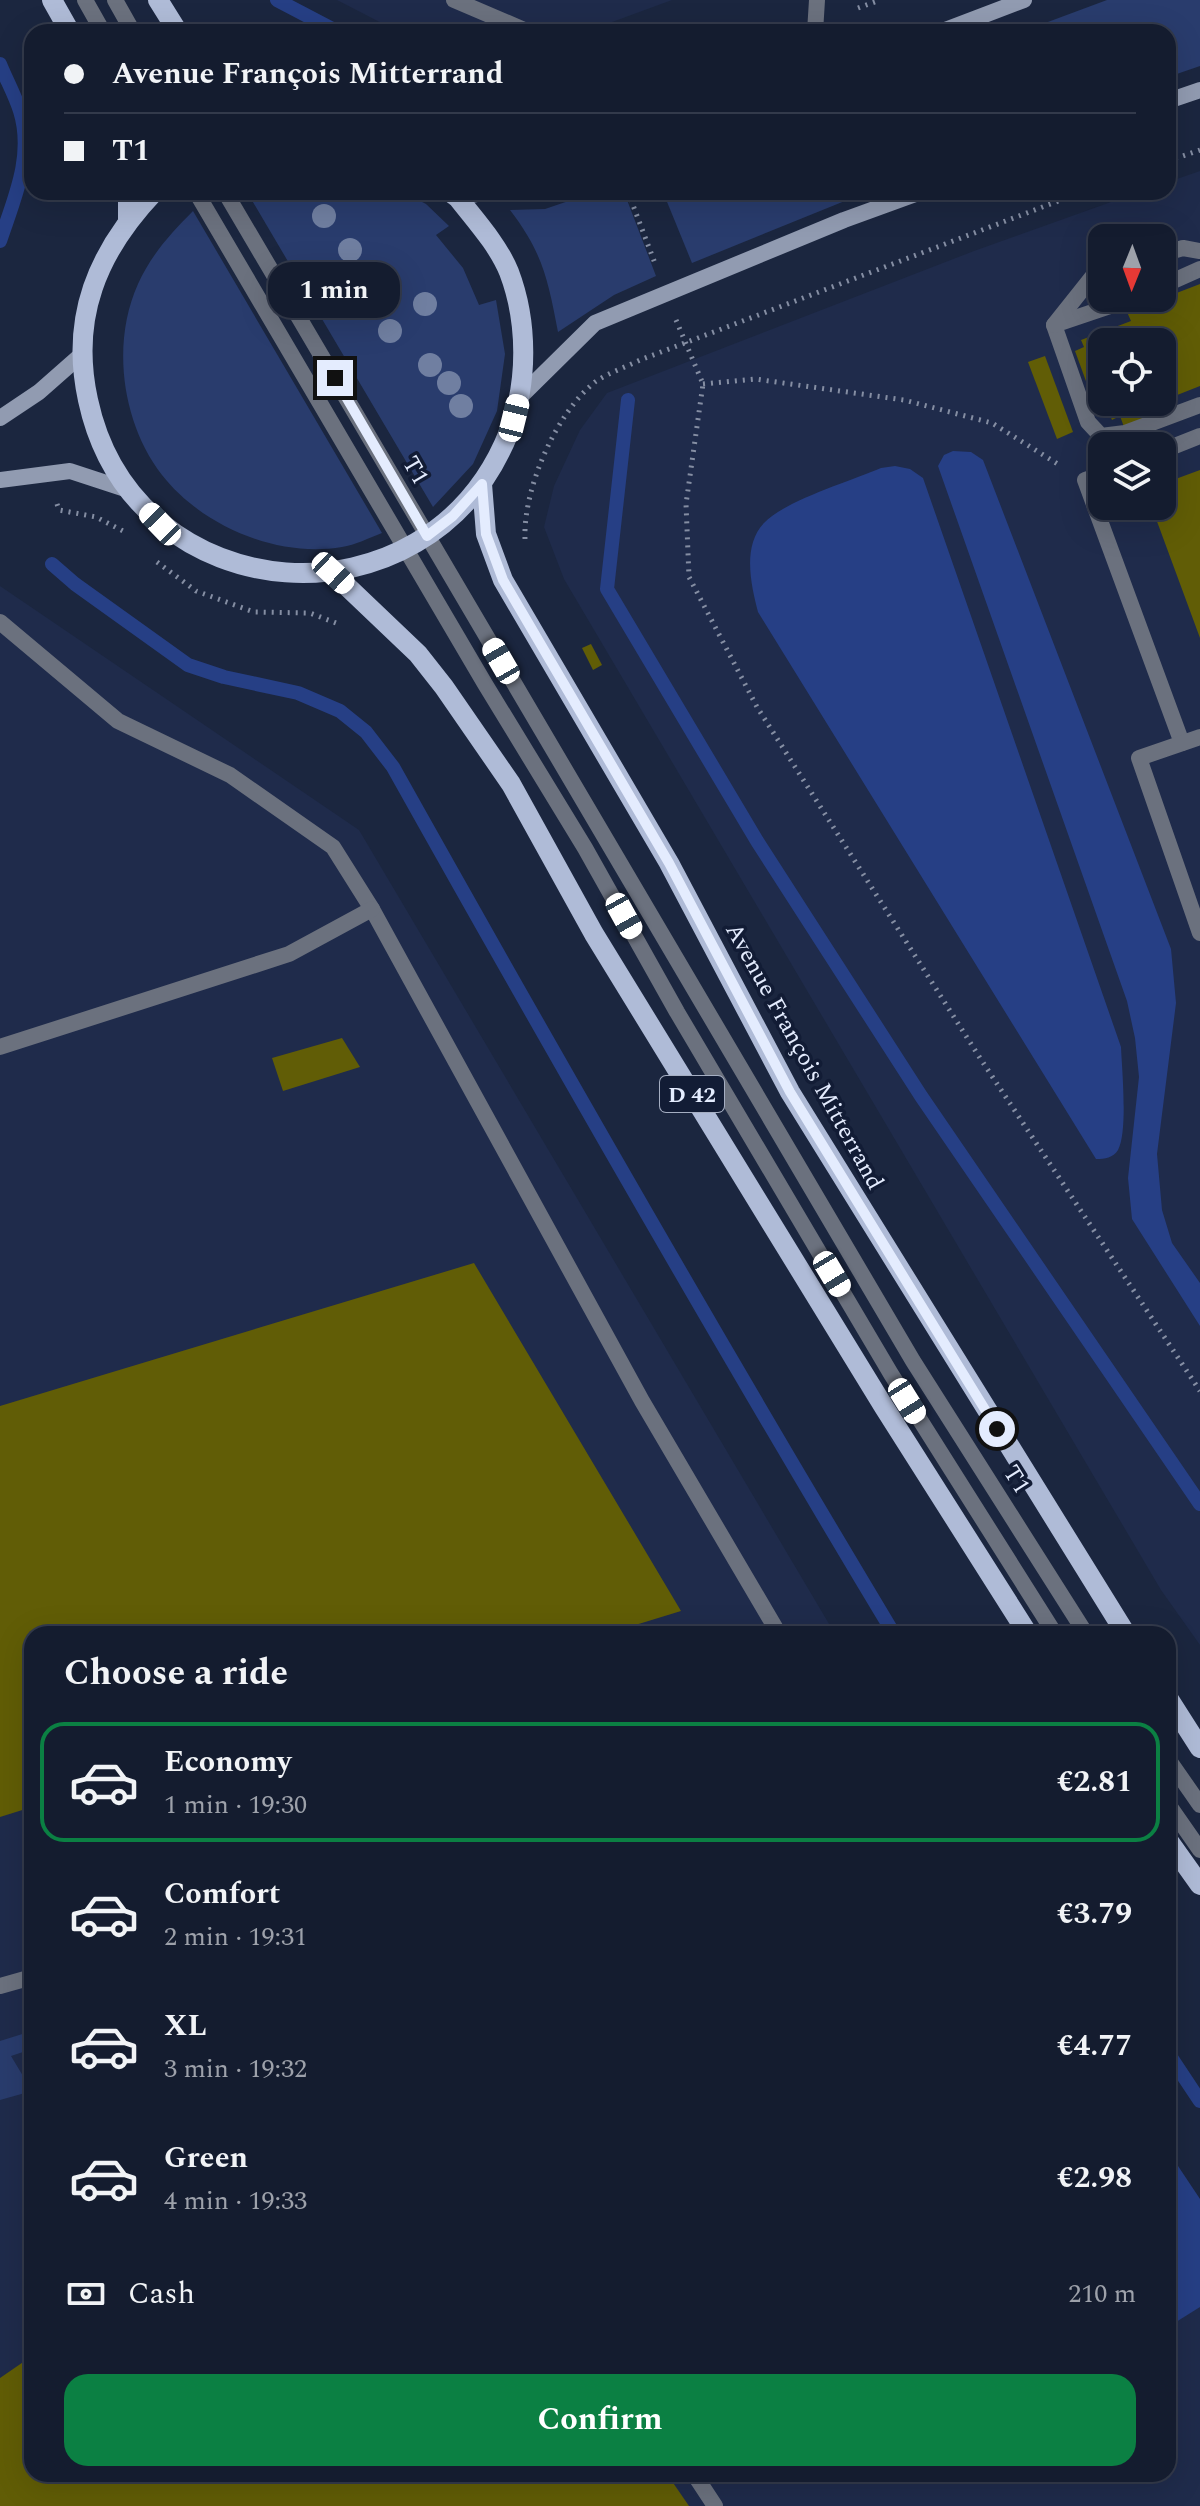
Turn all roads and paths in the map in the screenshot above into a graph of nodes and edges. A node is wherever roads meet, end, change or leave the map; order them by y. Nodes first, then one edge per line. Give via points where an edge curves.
1 (52, 0) edge
2 (85, 0) edge
3 (115, 0) edge
4 (158, 0) edge
5 (454, 0) edge
6 (817, 0) edge
7 (880, 0) edge
8 (1024, 0) edge
9 (858, 8) dead end
10 (66, 24) edge
11 (98, 24) edge
12 (128, 24) edge
13 (173, 24) edge
14 (510, 24) edge
15 (816, 24) edge
16 (961, 24) edge
17 (1200, 90) edge
18 (1176, 98) edge
19 (1200, 150) edge
20 (1176, 158) edge
21 (128, 200) edge
22 (146, 200) edge
23 (201, 200) edge
24 (230, 200) edge
25 (458, 200) edge
26 (631, 200) edge
27 (901, 200) edge
28 (1059, 200) edge
29 (128, 219) junction
30 (1176, 250) edge
31 (1200, 251) edge
32 (1200, 269) edge
33 (1176, 280) edge
34 (1088, 282) edge
35 (665, 292) junction
36 (1093, 312) edge
37 (1054, 325) junction
38 (685, 344) junction
39 (81, 355) junction
40 (703, 384) junction
41 (519, 398) junction
42 (1200, 405) edge
43 (0, 418) edge
44 (1200, 436) edge
45 (1176, 445) edge
46 (43, 473) junction
47 (1088, 479) edge
48 (0, 480) edge
49 (1085, 480) junction
50 (482, 484) junction
51 (128, 490) junction
52 (427, 536) junction
53 (131, 539) dead end
54 (407, 549) junction
55 (151, 558) dead end
56 (333, 573) junction
57 (503, 580) junction
58 (0, 622) edge
59 (340, 624) dead end
60 (1200, 737) edge
61 (1182, 743) junction
62 (372, 909) junction
63 (1200, 933) edge
64 (0, 1047) edge
65 (1200, 1391) edge
66 (774, 1626) edge
67 (1023, 1626) edge
68 (1050, 1626) edge
69 (1081, 1626) edge
70 (1121, 1626) edge
71 (1176, 1710) edge
72 (1200, 1748) edge
73 (1176, 1770) edge
74 (1200, 1805) edge
75 (1176, 1816) edge
76 (1200, 1850) edge
77 (1176, 1851) edge
78 (1200, 1885) edge
79 (24, 1979) edge
80 (0, 1986) edge
81 (699, 2482) edge
82 (715, 2506) edge

1 - 10 main road
2 - 11 lane
3 - 12 lane
4 - 13 main road
5 - 14 lane
6 - 15 lane
7 - 9 path
8 - 16 main road
17 - 18 main road
19 - 20 path
21 - 29 main road
22 - 29 main road
23 - 54 lane, T1 / T1
24 - 52 lane, T1 / T1
25 - 41 main road via 509,272 523,336
26 - 35 path
27 - 35 main road
28 - 38 path
29 - 39 main road via 96,275
30 - 31 lane
32 - 33 lane
34 - 37 lane
35 - 41 main road via 595,323
36 - 37 lane
37 - 42 lane via 1088,422 1101,436 1125,433
38 - 40 path
38 - 57 path via 596,382 564,416 532,483 527,565
39 - 43 main road
39 - 51 main road via 95,430
40 - 49 path via 755,379 904,400 992,423
40 - 65 path via 686,504 689,577 757,707
41 - 50 main road via 502,449
44 - 45 lane
46 - 48 main road
46 - 51 main road via 70,471
46 - 53 path via 59,510 96,517
47 - 49 lane
49 - 61 lane
50 - 52 main road
50 - 57 main road, Avenue François Mitterrand via 486,534
51 - 56 main road via 160,524 227,561 286,574
52 - 54 main road
52 - 69 lane, T1 / T1 via 913,1361
54 - 56 main road
54 - 68 lane, T1 / T1 via 891,1374
55 - 59 path via 196,591 254,612 310,613
56 - 67 main road, D 42 via 418,654 511,784 594,934
57 - 70 main road, Avenue François Mitterrand via 669,863 790,1092
58 - 62 lane via 118,721 230,775 333,847
60 - 61 lane
61 - 63 lane via 1139,758
62 - 64 lane via 289,954
62 - 66 lane via 642,1401
71 - 72 main road
73 - 74 lane
75 - 76 lane
77 - 78 main road
79 - 80 lane
81 - 82 lane

